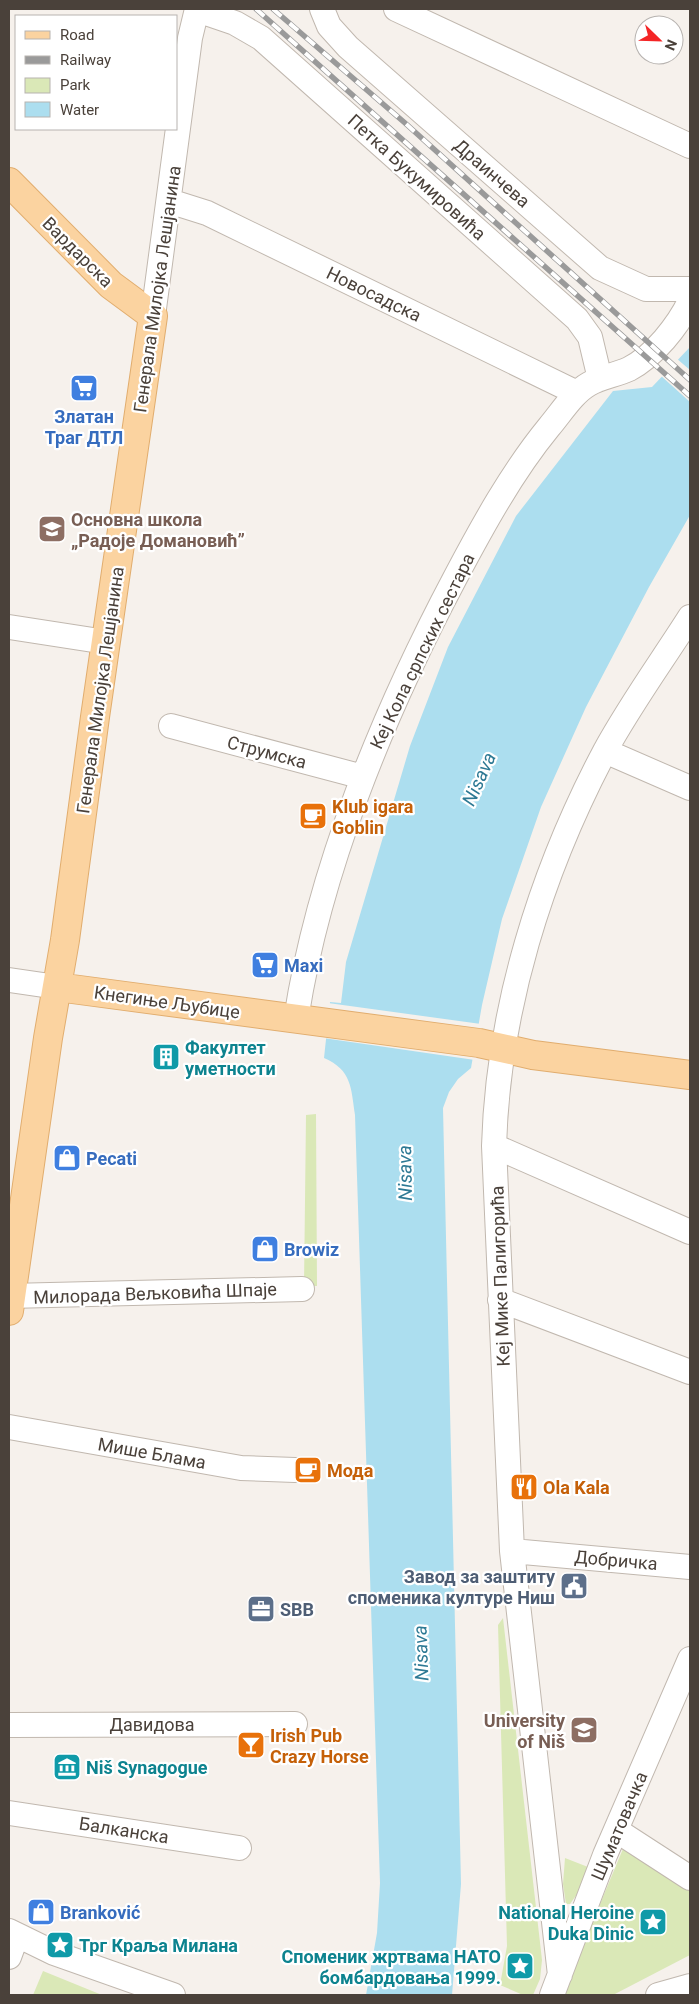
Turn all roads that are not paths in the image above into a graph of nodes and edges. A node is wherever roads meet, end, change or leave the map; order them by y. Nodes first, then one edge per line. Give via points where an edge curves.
1 (197, 9) edge
2 (322, 9) edge
3 (396, 9) edge
4 (690, 146) edge
5 (9, 182) edge
6 (169, 201) junction
7 (690, 289) edge
8 (690, 300) edge
9 (153, 316) junction
10 (600, 379) junction
11 (577, 393) junction
12 (690, 617) edge
13 (9, 627) edge
14 (106, 642) junction
15 (171, 726) dead end
16 (605, 751) junction
17 (363, 777) junction
18 (690, 788) edge
19 (9, 980) edge
20 (57, 987) junction
21 (296, 1019) junction
22 (490, 1045) junction
23 (690, 1075) edge
24 (494, 1146) junction
25 (690, 1232) edge
26 (302, 1289) dead end
27 (500, 1300) junction
28 (10, 1301) edge
29 (690, 1372) edge
30 (9, 1427) edge
31 (296, 1470) dead end
32 (512, 1551) junction
33 (690, 1567) edge
34 (690, 1659) edge
35 (296, 1724) dead end
36 (9, 1725) edge
37 (9, 1813) edge
38 (616, 1830) junction
39 (239, 1848) dead end
40 (690, 1878) edge
41 (13, 1933) edge
42 (9, 1957) edge
43 (556, 1985) edge
44 (690, 1986) edge
45 (173, 1995) edge
46 (658, 1995) edge

1 - 6 street, Генерала Милојка Лешјанина via 190,38
1 - 10 street, Петка Букумировића via 234,23 261,38 577,319 590,337
2 - 7 street, Драинчева via 329,26 348,47 600,268 646,289
3 - 4 street
5 - 9 main road, Вардарска via 111,285
6 - 9 street, Генерала Милојка Лешјанина
6 - 11 street, Новосадска via 207,213
8 - 10 street, Кеј Кола српских сестара via 677,323 653,351 630,368
9 - 14 main road, Генерала Милојка Лешјанина
10 - 11 street, Кеј Кола српских сестара
11 - 17 street, Кеј Кола српских сестара via 502,495 466,557 398,693
12 - 16 street, Кеј Мике Палигорића
13 - 14 street
14 - 20 main road, Генерала Милојка Лешјанина
15 - 17 street, Струмска
16 - 18 street
16 - 22 street, Кеј Мике Палигорића via 562,844
17 - 21 street, Кеј Кола српских сестара via 308,951
19 - 20 street, Кнегиње Љубице
20 - 21 main road, Кнегиње Љубице
20 - 28 main road, Генерала Милојка Лешјанина
21 - 22 main road, Кнегиње Љубице
22 - 23 main road, Кнегиње Љубице via 533,1054
22 - 24 street, Кеј Мике Палигорића
24 - 25 street
24 - 27 street, Кеј Мике Палигорића
26 - 28 street, Милорада Вељковића Шпаје
27 - 29 street
27 - 32 street, Кеј Мике Палигорића
30 - 31 street, Мише Блама via 241,1468
32 - 33 street, Добричка
32 - 43 street, Кеј Мике Палигорића
34 - 38 street, Шуматовачка
35 - 36 street, Давидова
37 - 39 street, Балканска
38 - 40 street
38 - 43 street, Шуматовачка
41 - 42 street
41 - 45 street via 54,1952
44 - 46 street

